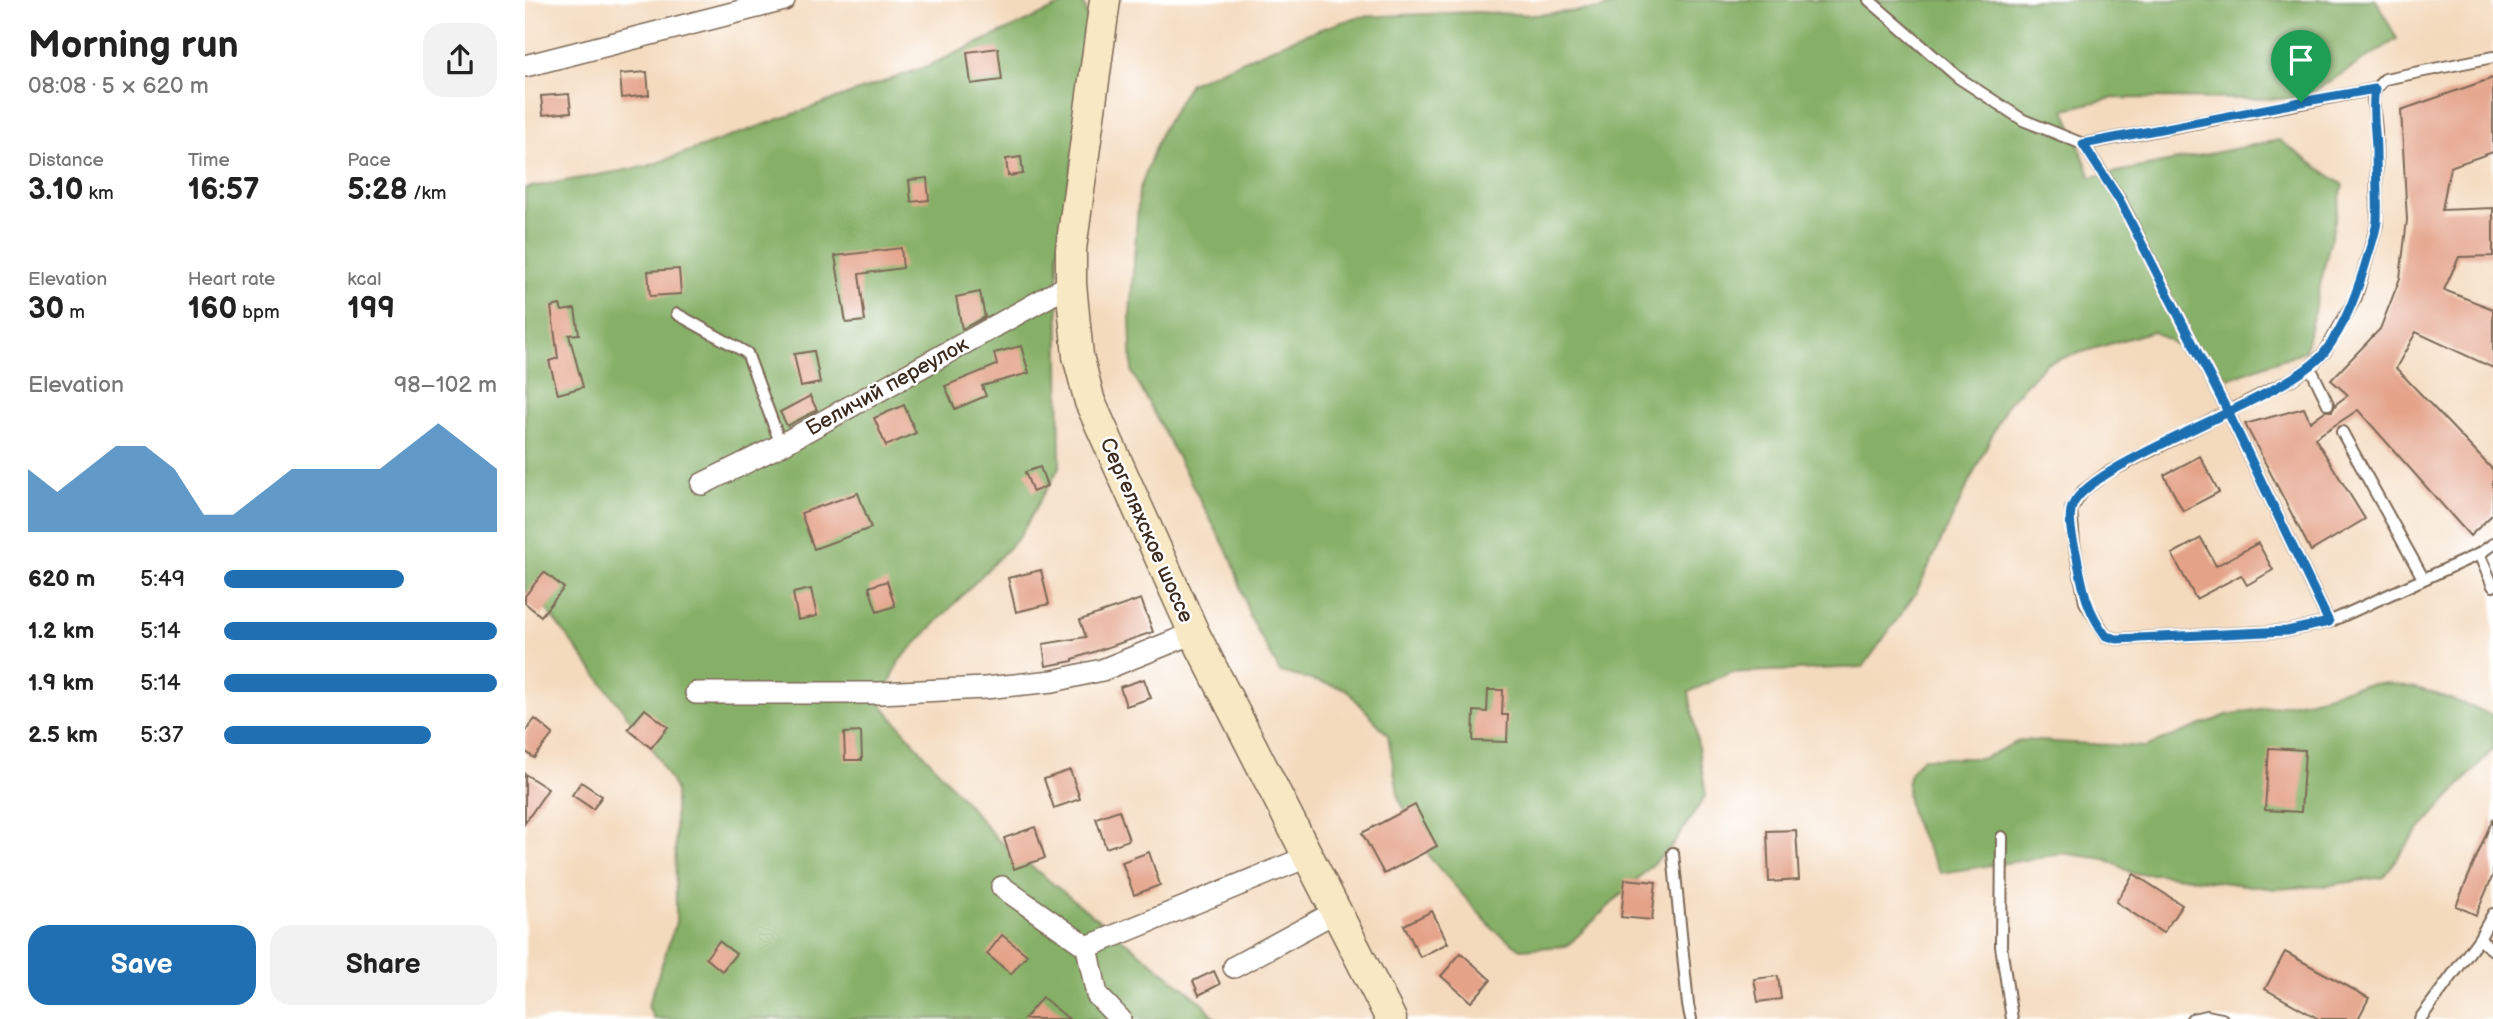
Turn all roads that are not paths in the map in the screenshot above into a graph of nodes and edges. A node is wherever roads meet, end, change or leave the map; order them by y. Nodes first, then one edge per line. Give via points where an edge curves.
1 (784, 0) edge
2 (1105, 0) edge
3 (1869, 0) edge
4 (2493, 57) edge
5 (525, 66) edge
6 (2375, 89) junction
7 (2083, 144) junction
8 (1070, 284) junction
9 (677, 314) dead end
10 (2310, 367) junction
11 (2328, 404) dead end
12 (2228, 412) junction
13 (2342, 432) dead end
14 (781, 445) junction
15 (702, 484) dead end
16 (2493, 544) edge
17 (2479, 554) junction
18 (2423, 578) junction
19 (2493, 586) edge
20 (2329, 622) junction
21 (1194, 633) junction
22 (696, 693) dead end
23 (2002, 837) dead end
24 (1673, 853) dead end
25 (1307, 857) junction
26 (1002, 887) dead end
27 (1335, 912) junction
28 (2493, 914) edge
29 (2479, 939) junction
30 (1087, 947) junction
31 (2493, 950) edge
32 (1234, 967) dead end
33 (1120, 1019) edge
34 (1391, 1019) edge
35 (1691, 1019) edge
36 (2012, 1019) edge
37 (2192, 1019) edge
38 (2222, 1019) edge
39 (2420, 1019) edge

1 - 5 street
2 - 8 main road, Сергеляхское шоссе
3 - 7 lane via 1959,78 2023,120
4 - 6 lane via 2385,79
6 - 7 lane
6 - 10 lane via 2377,224 2356,297 2325,352
7 - 12 lane via 2120,201
8 - 14 street, Беличий переулок
8 - 21 main road, Сергеляхское шоссе via 1078,356 1090,402
9 - 14 lane via 747,353
10 - 11 lane
10 - 12 lane
12 - 20 lane
12 - 20 lane via 2107,473 2083,491 2071,509 2085,601 2106,636 2117,639 2287,631
13 - 18 lane
14 - 15 street, Беличий переулок
16 - 17 lane
17 - 18 lane
17 - 19 lane
18 - 20 lane
21 - 22 street via 1102,670 1053,681 879,693
21 - 25 main road, Сергеляхское шоссе
23 - 36 lane via 2001,946
24 - 35 lane
25 - 27 main road, Сергеляхское шоссе
25 - 30 street
26 - 30 street
27 - 32 street
27 - 34 main road, Сергеляхское шоссе
28 - 29 lane
29 - 31 lane
29 - 39 lane
30 - 33 street via 1097,995
37 - 38 lane

